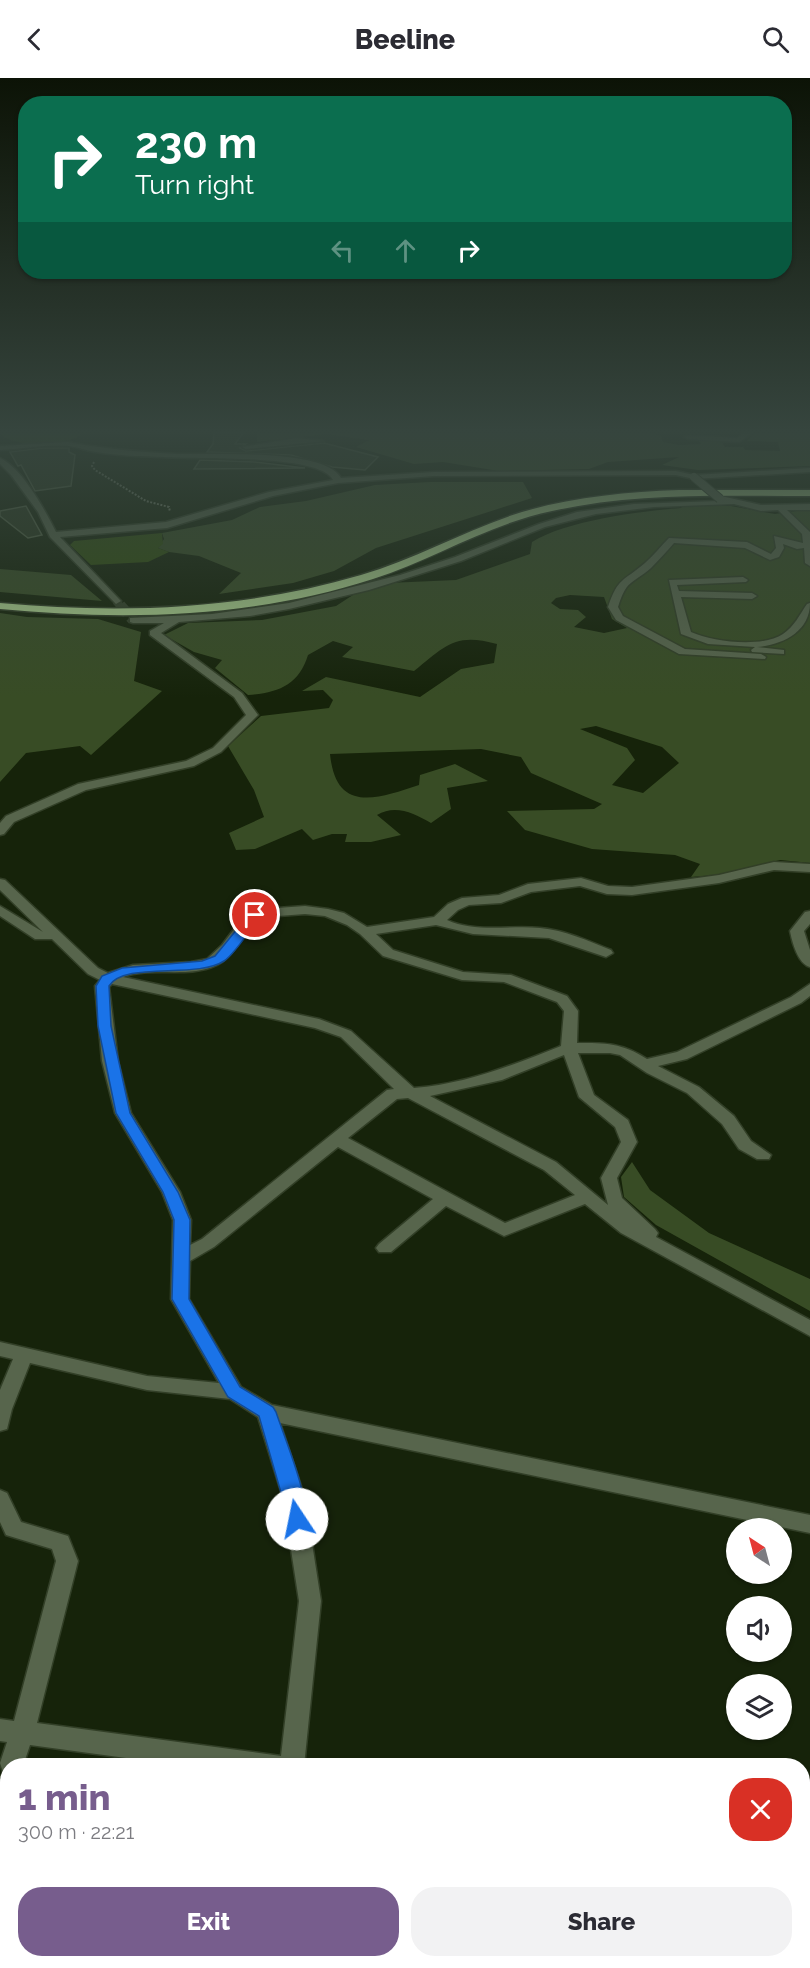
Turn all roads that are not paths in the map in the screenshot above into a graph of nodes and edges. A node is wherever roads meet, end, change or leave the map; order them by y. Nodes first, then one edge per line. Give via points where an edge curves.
1 (46, 521) edge
2 (181, 521) edge
3 (481, 521) edge
4 (506, 521) edge
5 (553, 521) edge
6 (795, 521) edge
7 (808, 533) edge
8 (53, 535) junction
9 (808, 545) junction
10 (810, 564) edge
11 (743, 580) dead end
12 (676, 594) junction
13 (752, 596) dead end
14 (0, 598) edge
15 (116, 601) tunnel mouth
16 (0, 606) edge
17 (810, 606) edge
18 (175, 621) junction
19 (796, 627) junction
20 (810, 631) edge
21 (154, 633) junction
22 (721, 643) junction
23 (780, 652) dead end
24 (761, 657) dead end
25 (0, 831) edge
26 (810, 868) edge
27 (0, 883) edge
28 (0, 910) edge
29 (810, 915) edge
30 (438, 921) junction
31 (365, 931) junction
32 (55, 935) junction
33 (606, 953) dead end
34 (810, 963) edge
35 (107, 978) junction
36 (810, 988) edge
37 (569, 1048) junction
38 (646, 1064) junction
39 (411, 1093) junction
40 (337, 1139) junction
41 (763, 1155) dead end
42 (588, 1197) junction
43 (445, 1198) junction
44 (648, 1240) junction
45 (385, 1248) dead end
46 (181, 1258) junction
47 (810, 1329) edge
48 (0, 1349) edge
49 (24, 1355) junction
50 (234, 1392) junction
51 (267, 1412) junction
52 (0, 1423) edge
53 (0, 1499) edge
54 (810, 1524) edge
55 (12, 1730) edge
56 (10, 1758) edge
57 (219, 1758) edge
58 (293, 1758) edge

1 - 8 street
2 - 8 street via 147,528
3 - 14 highway via 356,572 265,594 137,606 68,605
4 - 16 highway via 368,577 272,601 136,613
5 - 18 street via 441,565 308,604
6 - 7 street
7 - 9 street
8 - 15 street
9 - 10 street
9 - 24 street via 797,546 777,538 780,548 770,557 747,545 672,540 619,588 614,607 619,618 683,652
11 - 12 street via 672,582
12 - 13 street
12 - 22 street via 686,634
17 - 19 street
18 - 21 street
18 - 21 street via 134,620
19 - 20 street
19 - 22 street via 778,641
21 - 25 street via 238,695 252,715 217,750 190,764 82,787 10,819
22 - 23 street via 723,648
26 - 30 street via 774,866 719,879 632,891 607,890 581,882 528,888 501,899 467,901 453,907
27 - 32 street
28 - 32 street via 40,936
29 - 34 street via 797,931
30 - 31 street
30 - 33 street via 456,928 566,936
31 - 35 street via 345,917 329,912 263,913 248,921 220,958 204,965 127,971
31 - 37 street via 388,953 423,966 462,976 506,978 562,999 572,1011
32 - 35 street via 93,971
35 - 39 street via 319,1024 346,1034
35 - 46 street via 102,986 104,1026 123,1113 171,1192 182,1220
36 - 38 street via 796,1000 682,1056
37 - 38 street via 610,1048
37 - 39 street via 496,1077
37 - 44 street via 587,1096 622,1124 629,1142 609,1178 614,1200 651,1235
38 - 41 street via 693,1090 728,1120 745,1144
39 - 40 street via 393,1094
39 - 42 street via 550,1166
40 - 43 street
40 - 46 street via 208,1243
42 - 43 street via 504,1230
42 - 44 street via 627,1229
43 - 45 street
44 - 47 street
46 - 50 street via 180,1299
48 - 49 street
49 - 50 street via 147,1383
49 - 52 street
50 - 51 street
51 - 54 street
51 - 58 street via 294,1498 310,1601
53 - 55 street via 14,1529 60,1542 67,1561
55 - 56 street
55 - 57 street

